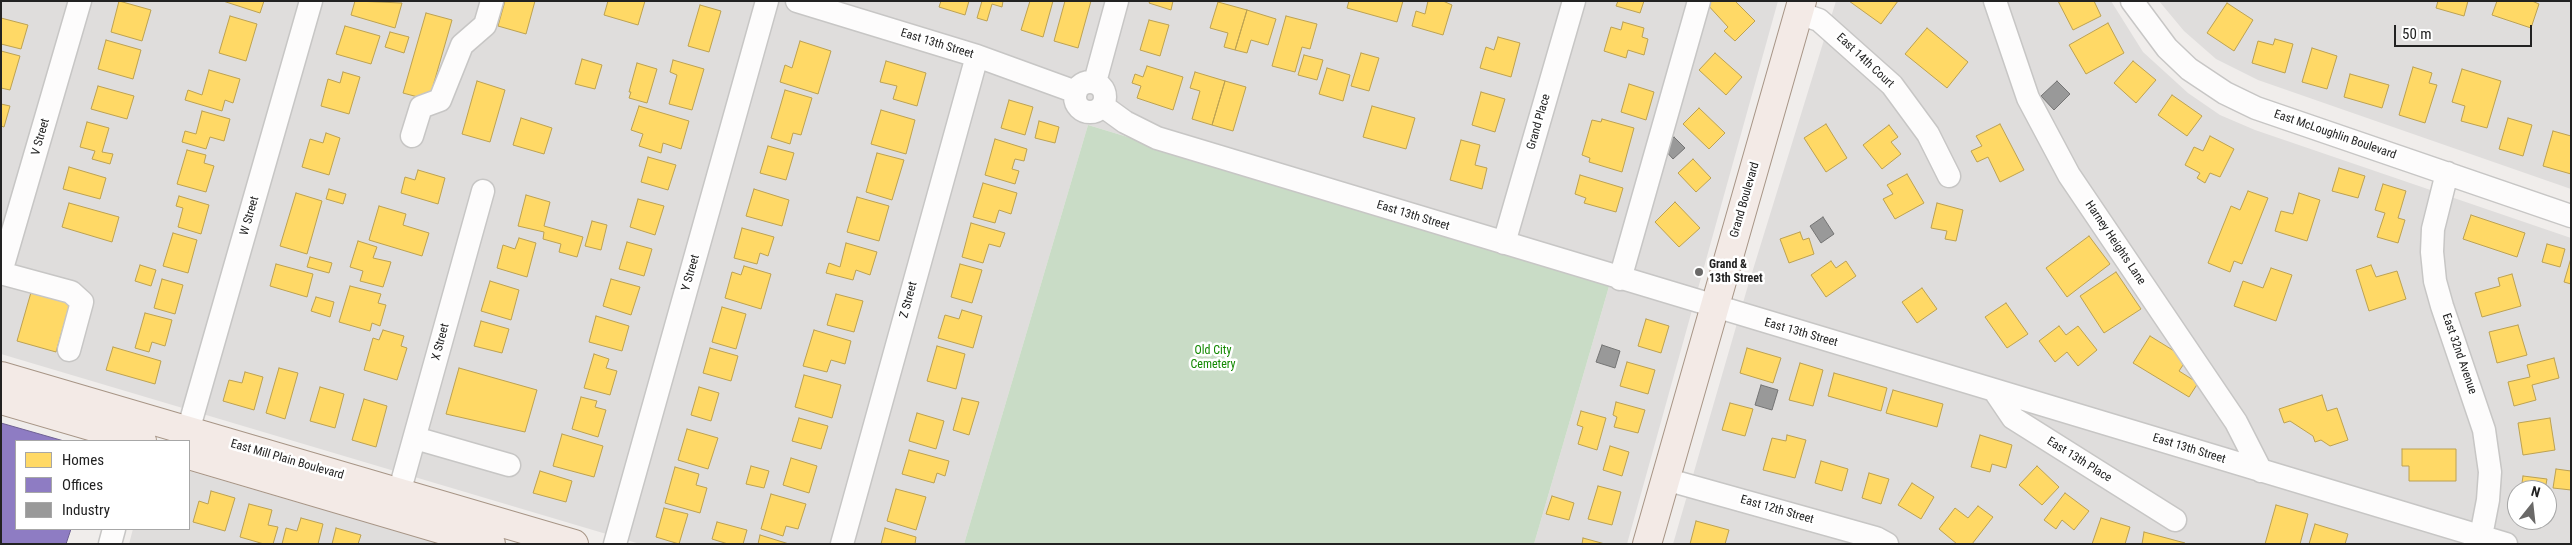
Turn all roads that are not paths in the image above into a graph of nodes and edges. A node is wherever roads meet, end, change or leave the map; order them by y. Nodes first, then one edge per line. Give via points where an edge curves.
1 (80, 1) edge
2 (311, 1) edge
3 (492, 1) edge
4 (767, 1) edge
5 (797, 1) edge
6 (1118, 1) edge
7 (1574, 1) edge
8 (1699, 1) edge
9 (1995, 1) edge
10 (2132, 1) edge
11 (1800, 7) edge
12 (977, 56) junction
13 (1085, 87) junction
14 (412, 136) dead end
15 (2447, 173) junction
16 (1949, 176) dead end
17 (483, 191) dead end
18 (2571, 216) edge
19 (1504, 243) junction
20 (1, 273) edge
21 (1620, 278) junction
22 (1715, 307) junction
23 (69, 350) dead end
24 (1, 376) edge
25 (1994, 390) junction
26 (1, 400) edge
27 (415, 438) junction
28 (137, 440) edge
29 (181, 440) edge
30 (190, 440) edge
31 (190, 443) edge
32 (190, 443) edge
33 (509, 466) dead end
34 (2262, 471) junction
35 (1665, 479) junction
36 (399, 492) junction
37 (2175, 520) dead end
38 (114, 530) edge
39 (2480, 536) junction
40 (110, 544) edge
41 (491, 544) edge
42 (574, 544) edge
43 (615, 544) edge
44 (842, 544) edge
45 (1647, 544) edge
46 (1887, 544) edge
47 (2506, 544) edge

1 - 20 street, V Street
2 - 30 street, W Street
3 - 14 street via 485,25 462,45 440,100 421,107
4 - 43 street, Y Street
5 - 12 street, East 13th Street
6 - 13 street
7 - 19 street, Grand Place
8 - 21 street
9 - 34 street, Harney Heights Lane via 2028,98 2069,175 2236,422
10 - 15 street, East McLoughlin Boulevard via 2167,48 2189,70 2225,93 2256,108
11 - 16 street, East 14th Court via 1892,84 1928,134
11 - 22 main road, Grand Boulevard
12 - 13 street, East 13th Street
12 - 44 street, Z Street
13 - 19 street, East 13th Street via 1100,85 1105,93 1103,106 1125,122 1157,138
15 - 18 street, East McLoughlin Boulevard
15 - 39 street, East 32nd Avenue via 2432,252 2442,306 2484,430 2490,472
17 - 27 street, X Street
19 - 21 street, East 13th Street
20 - 23 street via 72,292 82,302
21 - 22 street, East 13th Street
22 - 25 street, East 13th Street
22 - 35 main road, Grand Boulevard
24 - 29 main road, East Mill Plain Boulevard
25 - 34 street, East 13th Street
25 - 37 street, East 13th Place via 2013,418
26 - 28 main road
27 - 33 street
27 - 36 street, X Street
31 - 36 main road, East Mill Plain Boulevard
32 - 41 main road, East Mill Plain Boulevard
34 - 39 street, East 13th Street
35 - 45 main road, Grand Boulevard
35 - 46 street, East 12th Street via 1876,538
36 - 42 main road, East Mill Plain Boulevard
38 - 40 street
39 - 47 street, East 13th Street

